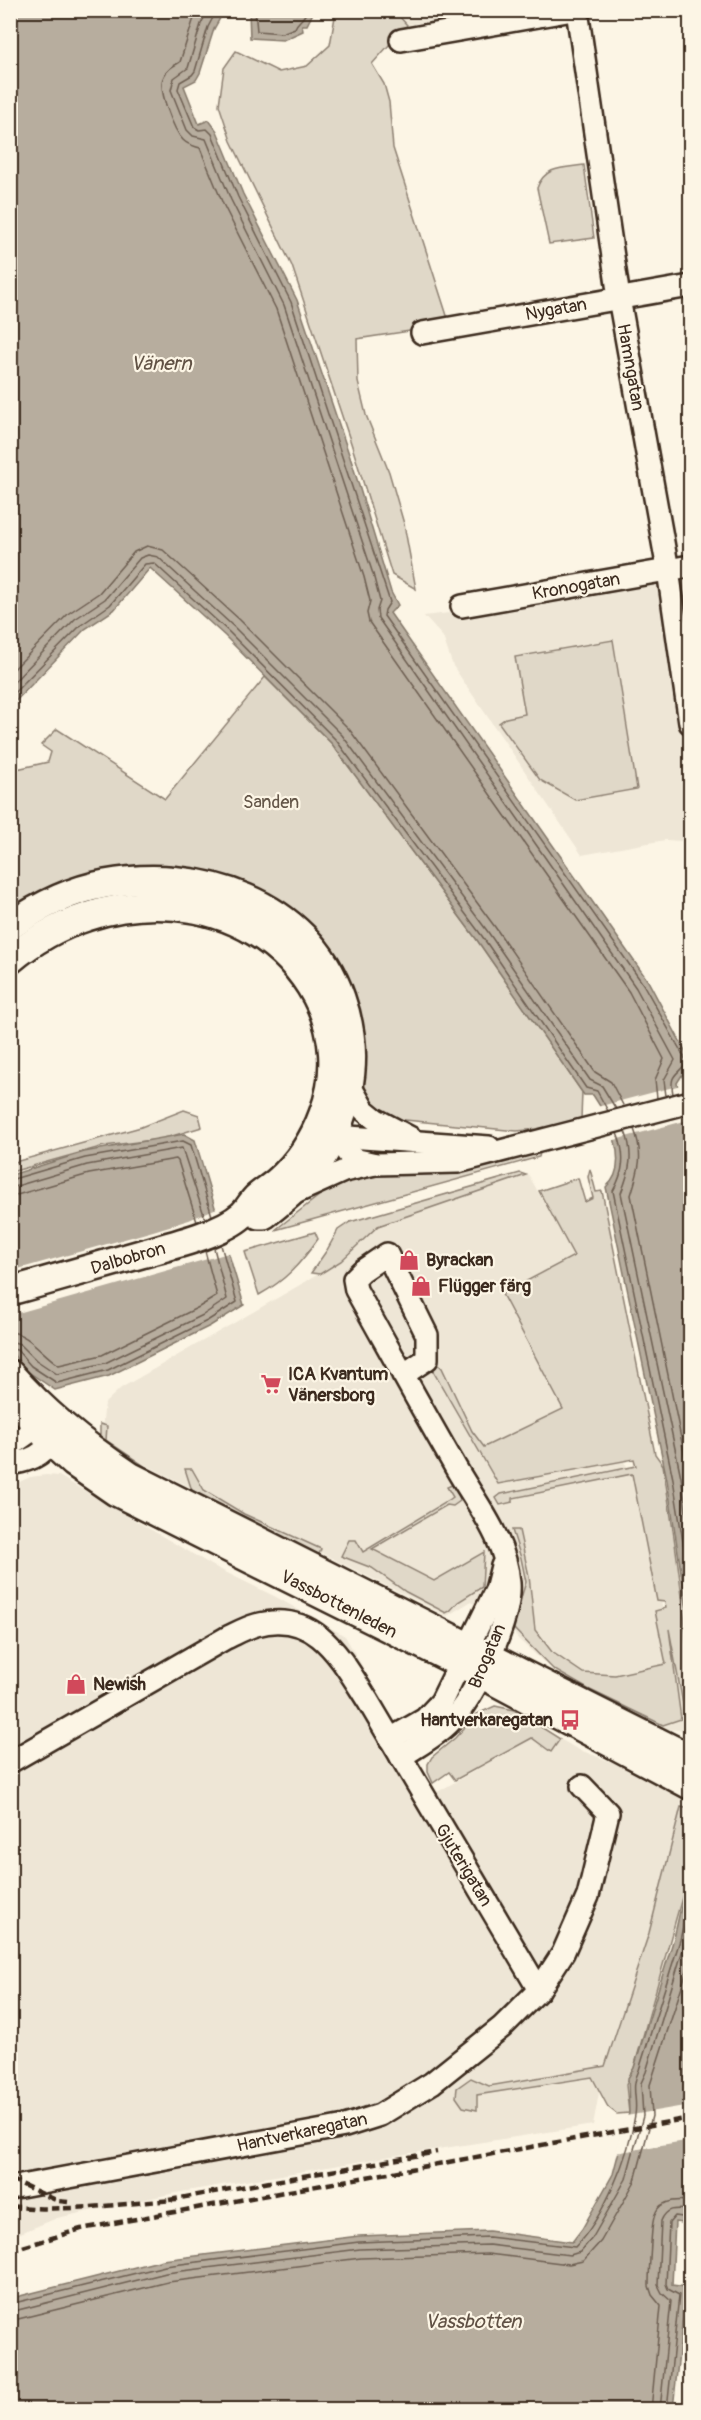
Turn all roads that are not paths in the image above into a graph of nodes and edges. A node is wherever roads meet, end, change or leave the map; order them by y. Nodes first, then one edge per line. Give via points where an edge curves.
1 (575, 10) edge
2 (401, 40) dead end
3 (690, 286) edge
4 (619, 298) junction
5 (422, 333) dead end
6 (690, 566) edge
7 (668, 570) junction
8 (462, 606) dead end
9 (690, 723) edge
10 (10, 926) edge
11 (10, 960) edge
12 (349, 1084) junction
13 (689, 1100) edge
14 (329, 1126) junction
15 (419, 1143) junction
16 (505, 1148) junction
17 (376, 1164) junction
18 (292, 1194) junction
19 (243, 1215) junction
20 (10, 1291) edge
21 (10, 1374) edge
22 (404, 1375) junction
23 (10, 1394) edge
24 (48, 1430) junction
25 (10, 1446) edge
26 (10, 1464) edge
27 (475, 1660) junction
28 (395, 1748) junction
29 (690, 1758) edge
30 (10, 1762) edge
31 (690, 1785) edge
32 (582, 1786) dead end
33 (538, 1990) junction
34 (10, 2188) edge

1 - 2 street
1 - 4 street, Hamngatan
3 - 4 street, Nygatan
4 - 5 street, Nygatan
4 - 7 street, Hamngatan
6 - 7 street, Kronogatan
7 - 8 street, Kronogatan
7 - 9 street, Hamngatan
10 - 12 main road via 56,900 104,884 127,881 167,879 244,896 290,924 316,951 334,979 352,1040
11 - 14 main road via 66,924 120,908 176,906 230,918 253,930 290,959 324,1012 334,1064
12 - 14 main road via 342,1118
12 - 15 street via 364,1110
13 - 16 street
14 - 15 street
14 - 17 street via 348,1154
14 - 18 main road via 326,1154
14 - 19 main road
15 - 16 street
16 - 17 street via 458,1162
17 - 18 street via 344,1171
18 - 19 main road via 264,1215
19 - 20 main road, Dalbobron via 196,1238
21 - 24 main road, Vassbottenleden
22 - 22 street, Brogatan via 427,1359 428,1335 387,1254 354,1279 356,1290
22 - 27 street, Brogatan via 499,1540 509,1584 508,1604
23 - 24 main road, Vassbottenleden
24 - 25 street
24 - 26 street via 43,1453
24 - 27 main road, Vassbottenleden via 86,1446 130,1476
27 - 28 street, Brogatan via 441,1702
27 - 29 main road, Vassbottenleden
27 - 31 main road, Vassbottenleden
28 - 30 street, Gjuterigatan via 339,1655 321,1635 281,1622 256,1625 226,1638
28 - 33 street, Gjuterigatan
32 - 33 street, Hantverkaregatan via 608,1813 588,1896 563,1953
33 - 34 street, Hantverkaregatan via 502,2027 440,2077 380,2115 345,2126

